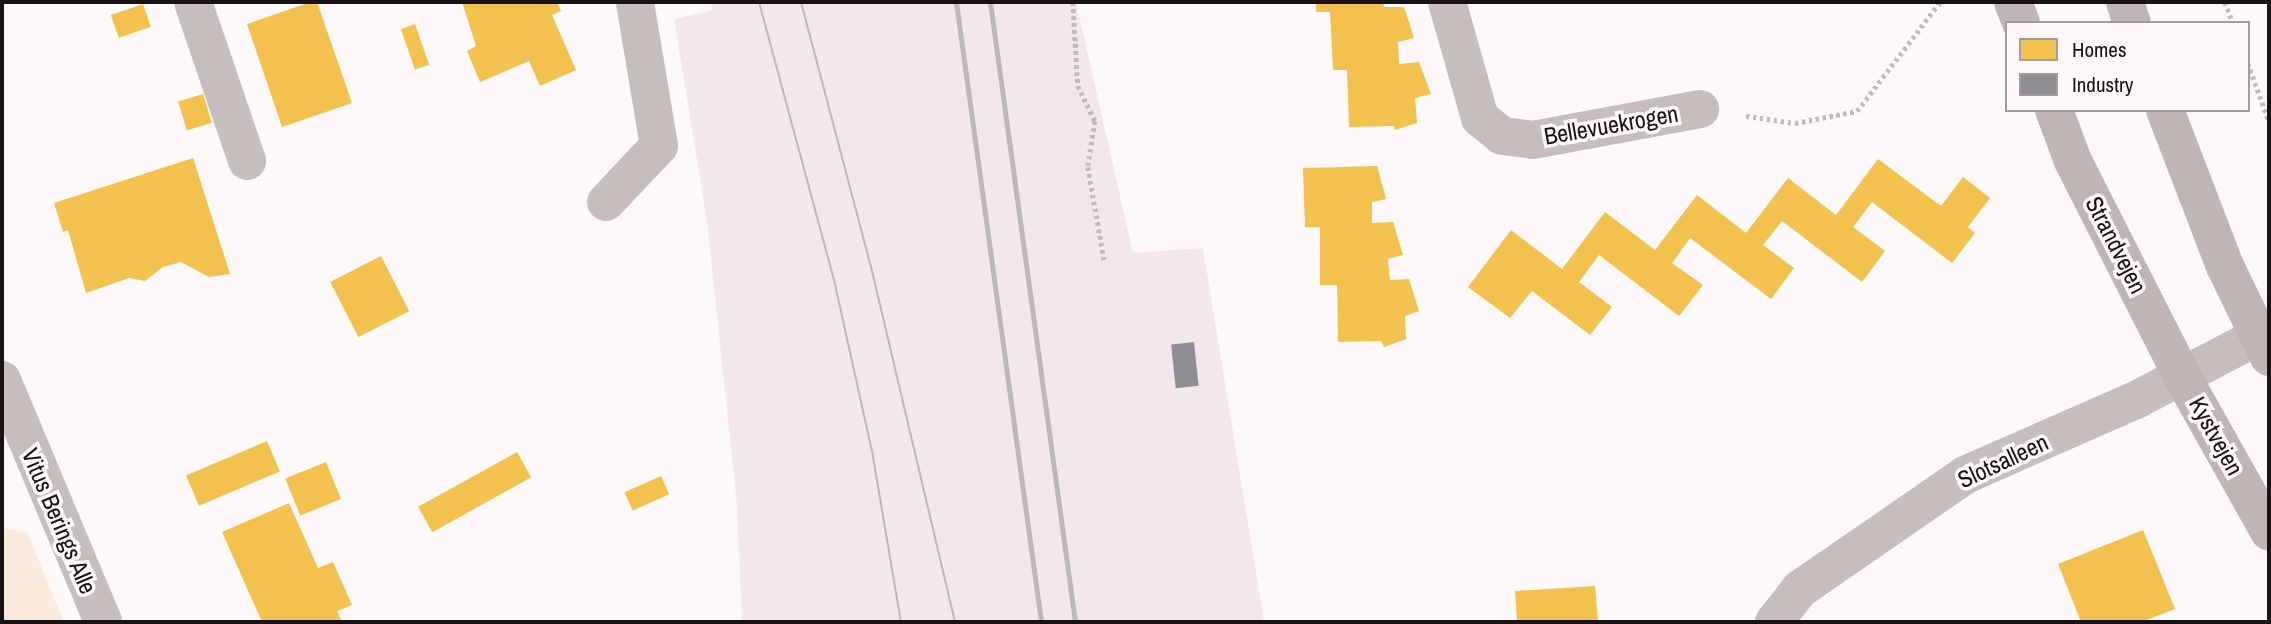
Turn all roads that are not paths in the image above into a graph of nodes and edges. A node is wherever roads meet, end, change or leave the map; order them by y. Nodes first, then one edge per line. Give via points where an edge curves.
1 (193, 2) edge
2 (635, 2) edge
3 (1447, 2) edge
4 (2013, 2) edge
5 (2124, 2) edge
6 (2020, 21) edge
7 (2131, 21) edge
8 (1700, 109) road end
9 (2055, 112) edge
10 (2166, 112) edge
11 (247, 161) dead end
12 (606, 202) dead end
13 (2263, 347) edge
14 (2183, 378) junction
15 (2, 380) edge
16 (11, 440) edge
17 (2269, 531) edge
18 (103, 622) edge
19 (1774, 622) edge

1 - 11 street
2 - 12 street via 659,146
3 - 8 street, Bellevuekrogen via 1480,118 1502,136 1533,140
4 - 6 main road
5 - 7 main road
9 - 14 main road, Strandvejen via 2073,161
10 - 13 main road
13 - 14 street, Slotsalleen
14 - 17 main road, Kystvejen
14 - 19 street, Slotsalleen via 1965,475 1800,589
15 - 16 street, Vitus Berings Alle
16 - 18 street, Vitus Berings Alle

